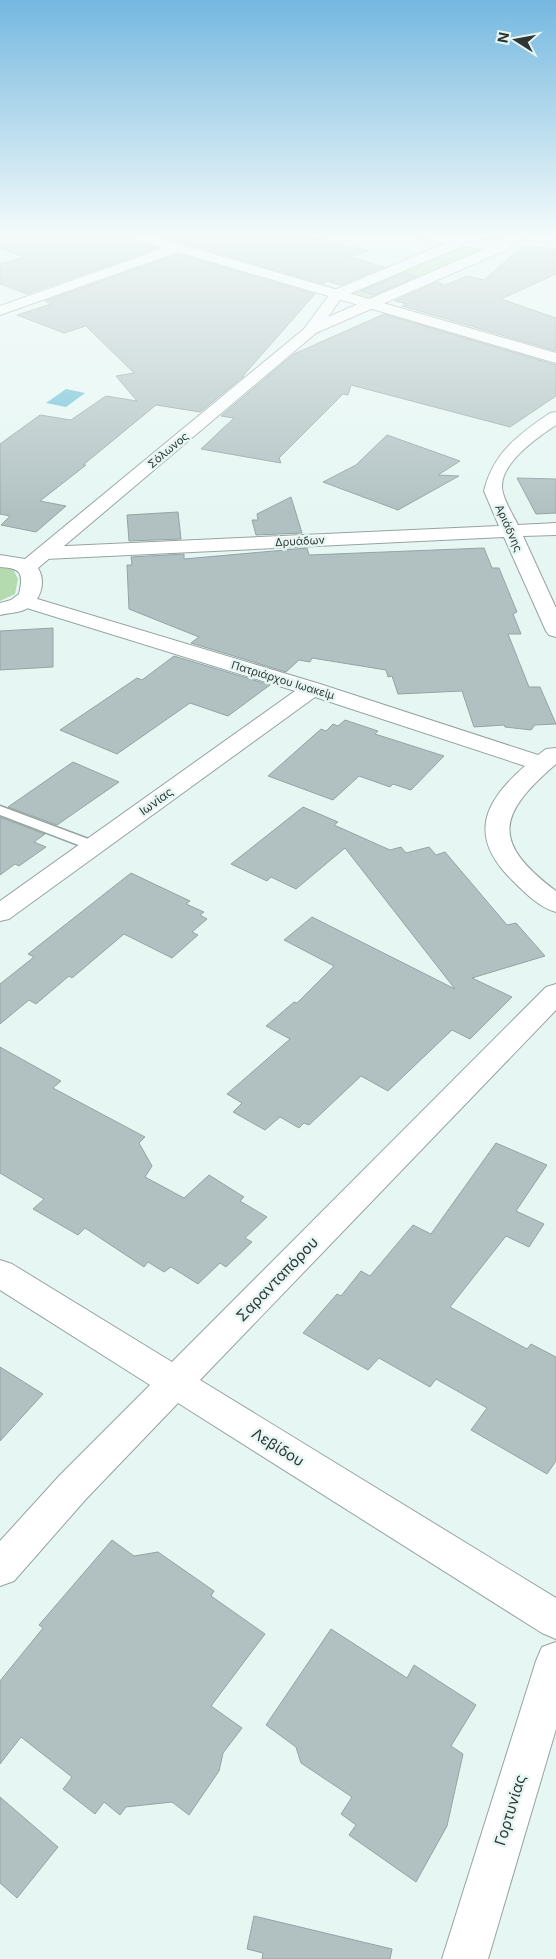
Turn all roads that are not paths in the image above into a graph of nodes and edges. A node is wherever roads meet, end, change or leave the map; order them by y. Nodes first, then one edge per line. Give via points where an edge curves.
1 (312, 328) edge
2 (316, 328) edge
3 (455, 328) edge
4 (309, 332) junction
5 (556, 358) edge
6 (556, 417) edge
7 (556, 529) edge
8 (509, 530) junction
9 (45, 553) junction
10 (0, 561) edge
11 (27, 567) junction
12 (24, 601) junction
13 (0, 609) edge
14 (556, 631) edge
15 (312, 689) junction
16 (549, 758) edge
17 (0, 810) edge
18 (94, 846) junction
19 (556, 904) edge
20 (0, 913) edge
21 (556, 993) edge
22 (0, 1272) edge
23 (176, 1383) junction
24 (0, 1568) edge
25 (556, 1620) edge
26 (556, 1661) edge
27 (465, 1959) edge

1 - 4 street, Σόλωνος
2 - 4 street, Σόλωνος
3 - 5 street
4 - 9 street, Σόλωνος
6 - 8 street, Αριάδνης via 522,441 502,460 496,473 492,491
7 - 8 street, Δρυάδων
8 - 9 street, Δρυάδων
8 - 14 street, Αριάδνης
9 - 11 street, Σόλωνος
10 - 11 street via 17,562
11 - 12 street via 32,586
12 - 13 street
12 - 15 street, Πατριάρχου Ιωακείμ
15 - 16 street, Πατριάρχου Ιωακείμ
15 - 18 street, Ιωνίας
16 - 19 street via 504,803 496,820 496,836 498,848 514,869
17 - 18 lane
18 - 20 street, Ιωνίας
21 - 23 street, Σαρανταπόρου
22 - 23 street, Λεβίδου
23 - 24 street, Σαρανταπόρου via 73,1487
23 - 25 street, Λεβίδου
26 - 27 street, Γορτυνίας

